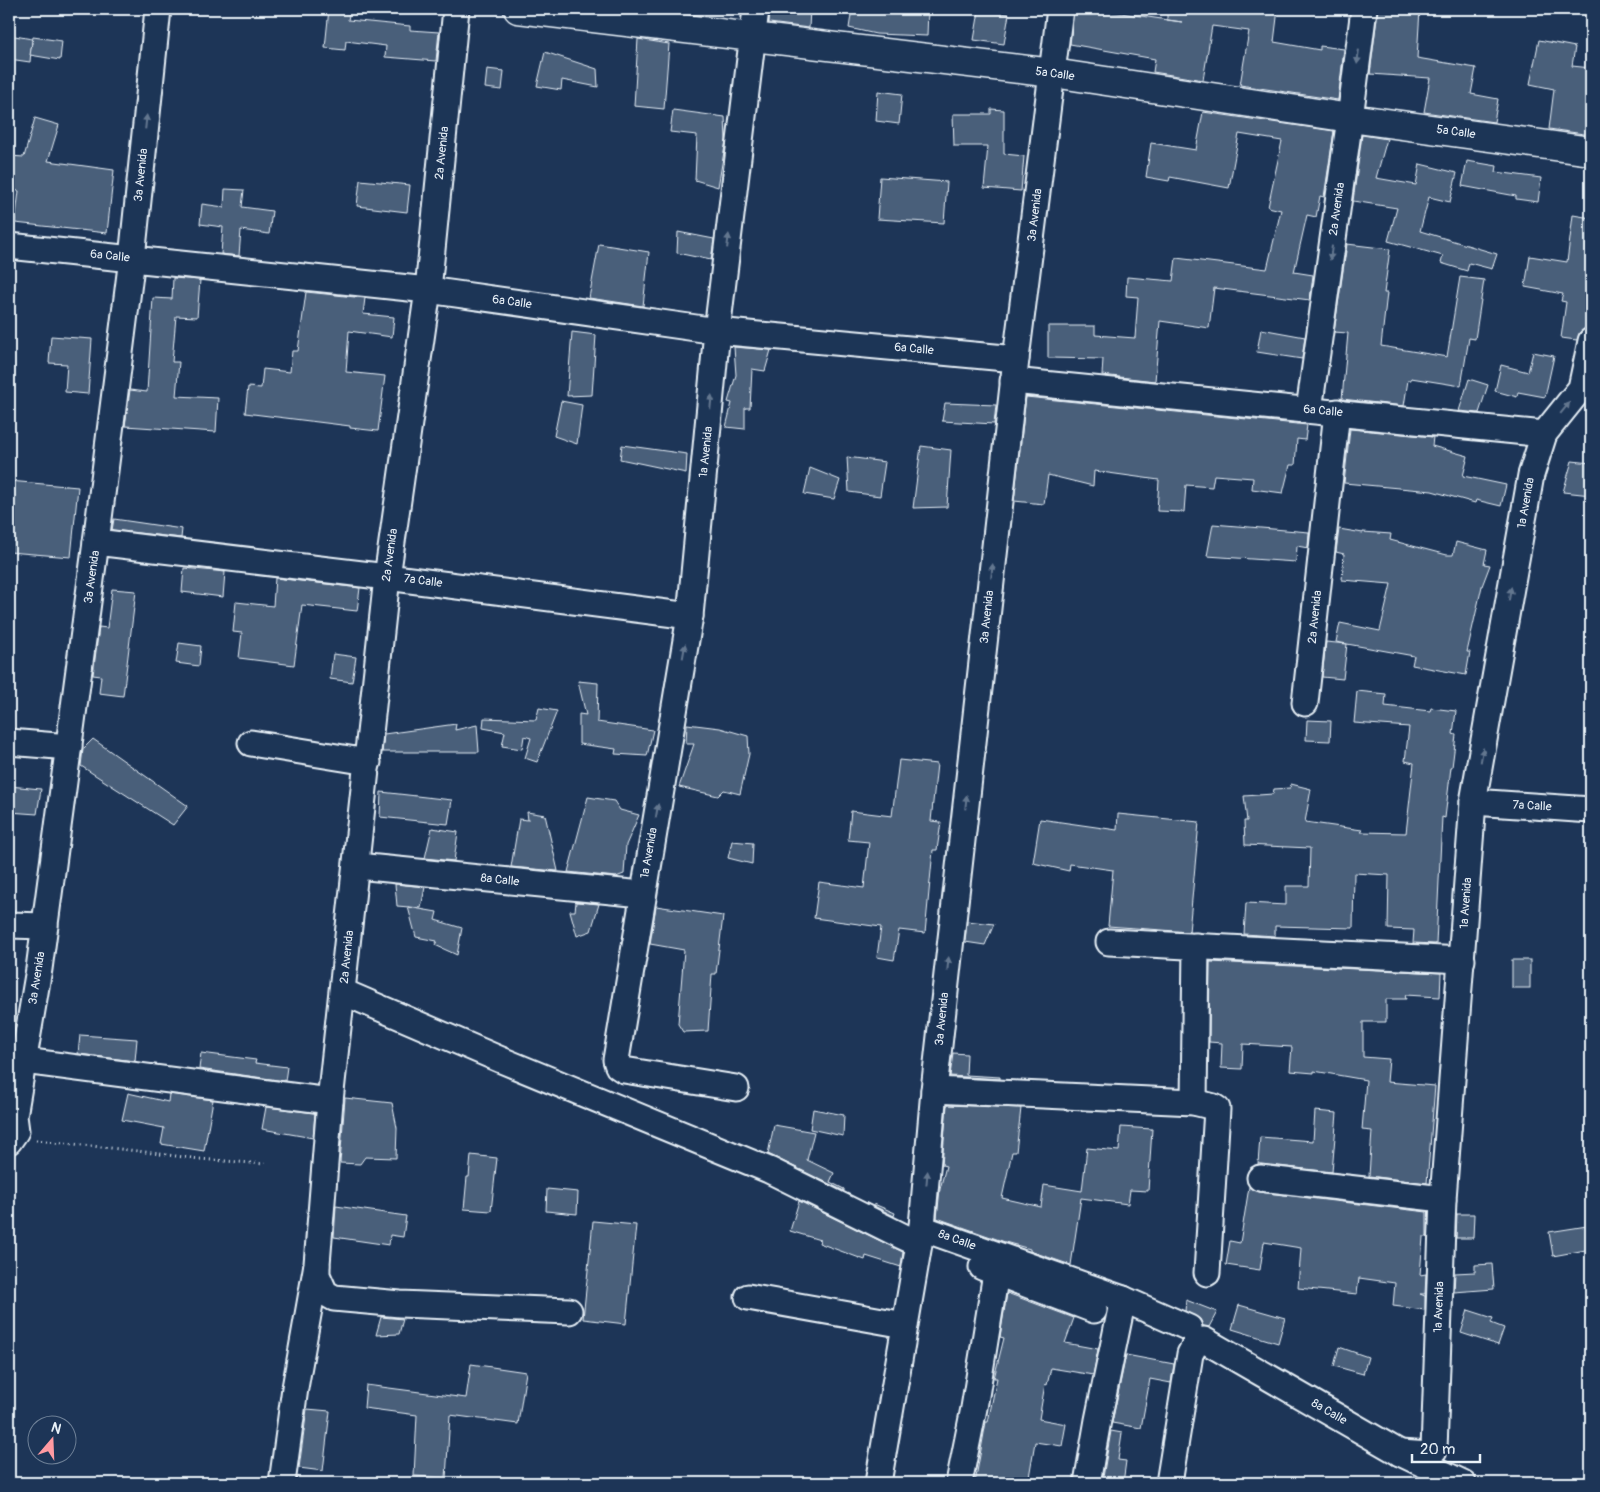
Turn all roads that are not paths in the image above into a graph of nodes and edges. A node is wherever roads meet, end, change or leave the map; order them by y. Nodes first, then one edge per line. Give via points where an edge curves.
1 (158, 9) edge
2 (456, 9) edge
3 (518, 9) edge
4 (756, 9) edge
5 (1060, 9) edge
6 (1364, 9) edge
7 (753, 36) junction
8 (1053, 73) junction
9 (1350, 118) junction
10 (1591, 151) edge
11 (9, 246) edge
12 (132, 258) junction
13 (428, 290) junction
14 (717, 331) junction
15 (1591, 341) edge
16 (1015, 370) junction
17 (1309, 410) junction
18 (1337, 412) junction
19 (1544, 434) junction
20 (96, 542) junction
21 (387, 577) junction
22 (690, 616) junction
23 (1305, 703) dead end
24 (9, 742) edge
25 (250, 743) dead end
26 (69, 747) junction
27 (368, 762) junction
28 (1473, 802) junction
29 (1591, 810) edge
30 (357, 866) junction
31 (642, 894) junction
32 (9, 925) edge
33 (45, 926) junction
34 (1109, 942) dead end
35 (1196, 946) junction
36 (1462, 960) junction
37 (343, 992) junction
38 (24, 1061) junction
39 (736, 1088) dead end
40 (934, 1090) junction
41 (330, 1101) junction
42 (1194, 1102) junction
43 (12, 1136) edge
44 (1260, 1178) dead end
45 (1443, 1199) junction
46 (914, 1235) junction
47 (317, 1264) junction
48 (996, 1273) junction
49 (1207, 1273) dead end
50 (748, 1297) dead end
51 (1123, 1299) junction
52 (1094, 1310) dead end
53 (569, 1311) dead end
54 (905, 1325) junction
55 (1192, 1335) junction
56 (1400, 1454) junction
57 (282, 1483) edge
58 (878, 1483) edge
59 (959, 1483) edge
60 (1087, 1483) edge
61 (1169, 1483) edge
62 (1462, 1483) edge

12 -> 1 street, 3a Avenida
2 - 13 street, 2a Avenida
3 - 7 street, 5a Calle
4 - 7 street, 1a Avenida
5 - 8 street, 3a Avenida
6 -> 9 street, 2a Avenida
7 - 8 street, 5a Calle
14 -> 7 street, 1a Avenida
8 - 9 street, 5a Calle
8 - 16 street, 3a Avenida
9 - 10 street, 5a Calle
9 -> 17 street, 2a Avenida
11 - 12 street, 6a Calle
12 - 13 street, 6a Calle
12 - 20 street, 3a Avenida
13 - 14 street, 6a Calle
13 - 21 street, 2a Avenida
14 - 16 street, 6a Calle
22 -> 14 street, 1a Avenida
19 -> 15 street, 1a Avenida via 1582,388
16 - 17 street, 6a Calle
40 -> 16 street, 3a Avenida
17 - 18 street, 6a Calle
18 - 19 street, 6a Calle
18 - 23 street, 2a Avenida
28 -> 19 street, 1a Avenida via 1531,475
20 - 21 street, 7a Calle
20 - 26 street, 3a Avenida
21 - 22 street, 7a Calle
21 - 27 street, 2a Avenida
31 -> 22 street, 1a Avenida
24 - 26 street
25 - 27 street
26 - 33 street, 3a Avenida
27 - 30 street, 2a Avenida
28 - 29 street, 7a Calle
28 - 36 street, 1a Avenida
30 - 31 street, 8a Calle
30 - 37 street, 2a Avenida
31 - 39 street, 1a Avenida via 616,1060 618,1066 624,1070
32 - 33 street
33 - 38 street, 3a Avenida
34 - 35 street
35 - 36 street
35 - 42 street
36 - 45 street, 1a Avenida
37 - 41 street, 2a Avenida
37 - 46 street via 769,1170
38 - 41 street
38 - 43 street, 3a Avenida
40 - 42 street
46 -> 40 street, 3a Avenida
41 - 47 street, 2a Avenida
42 - 49 street via 1217,1109
44 - 45 street
45 - 56 street, 1a Avenida via 1434,1450 1429,1455
46 - 48 street
46 - 51 street, 8a Calle via 927,1230
46 - 54 street, 3a Avenida
47 - 53 street via 320,1285 324,1293 334,1298
47 - 57 street
48 - 52 street
48 - 59 street
50 - 54 street
51 - 55 street, 8a Calle
51 - 60 street
54 - 58 street, 3a Avenida
55 - 56 street, 8a Calle
55 - 61 street
56 - 62 street, 8a Calle

